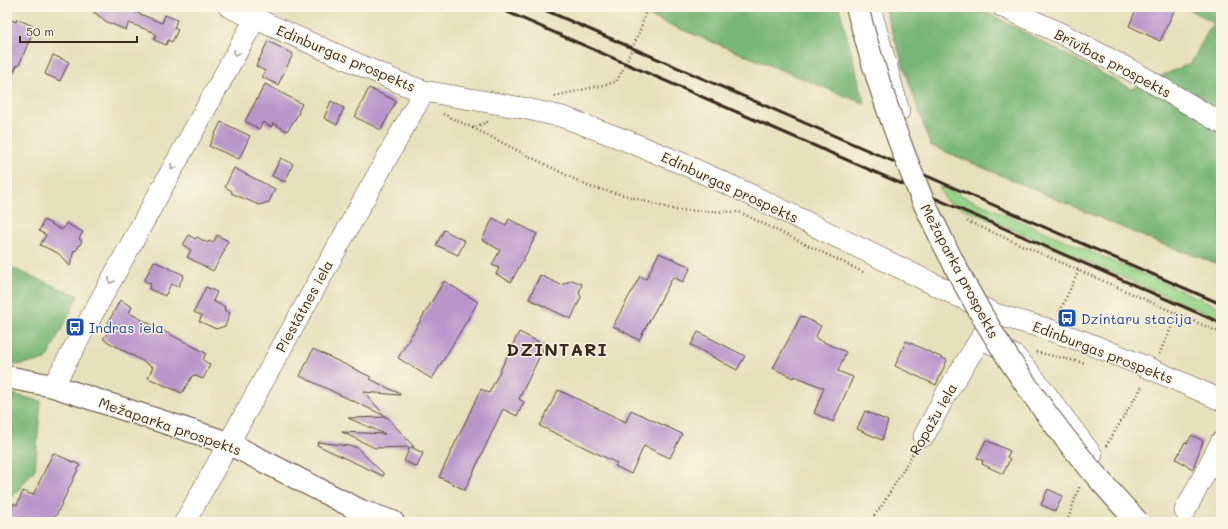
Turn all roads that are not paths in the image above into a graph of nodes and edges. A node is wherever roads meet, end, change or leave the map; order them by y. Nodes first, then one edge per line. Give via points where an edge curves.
1 (229, 7) edge
2 (848, 7) edge
3 (857, 7) edge
4 (870, 7) edge
5 (1003, 7) edge
6 (255, 19) junction
7 (424, 91) junction
8 (899, 110) dead end
9 (879, 116) dead end
10 (1221, 123) edge
11 (995, 314) junction
12 (982, 338) junction
13 (7, 377) edge
14 (53, 386) junction
15 (1221, 400) edge
16 (924, 436) road end
17 (1221, 442) edge
18 (228, 443) junction
19 (1096, 461) road end
20 (1185, 511) dead end
21 (185, 522) edge
22 (392, 522) edge
23 (1138, 522) edge

1 - 6 street, Edinburgas prospekts
2 - 9 street
3 - 23 main road, Mežaparka prospekts, bridge via 892,124 921,197 972,298 998,343 1052,419 1092,471
4 - 8 street
5 - 10 street, Brīvības prospekts via 1062,34 1138,74
6 - 7 street, Edinburgas prospekts
6 -> 14 street
7 - 11 street, Edinburgas prospekts via 523,108 563,118 625,140 749,194
7 - 18 street, Piestātnes iela
11 - 12 street, Ropažu iela
11 - 15 street, Edinburgas prospekts via 1085,342
12 - 16 street, Ropažu iela via 946,394
12 - 19 street via 1019,360
13 - 14 main road, Mežaparka prospekts
14 - 18 main road, Mežaparka prospekts
17 - 20 street
18 - 21 street, Piestātnes iela
18 - 22 main road, Mežaparka prospekts via 361,511

